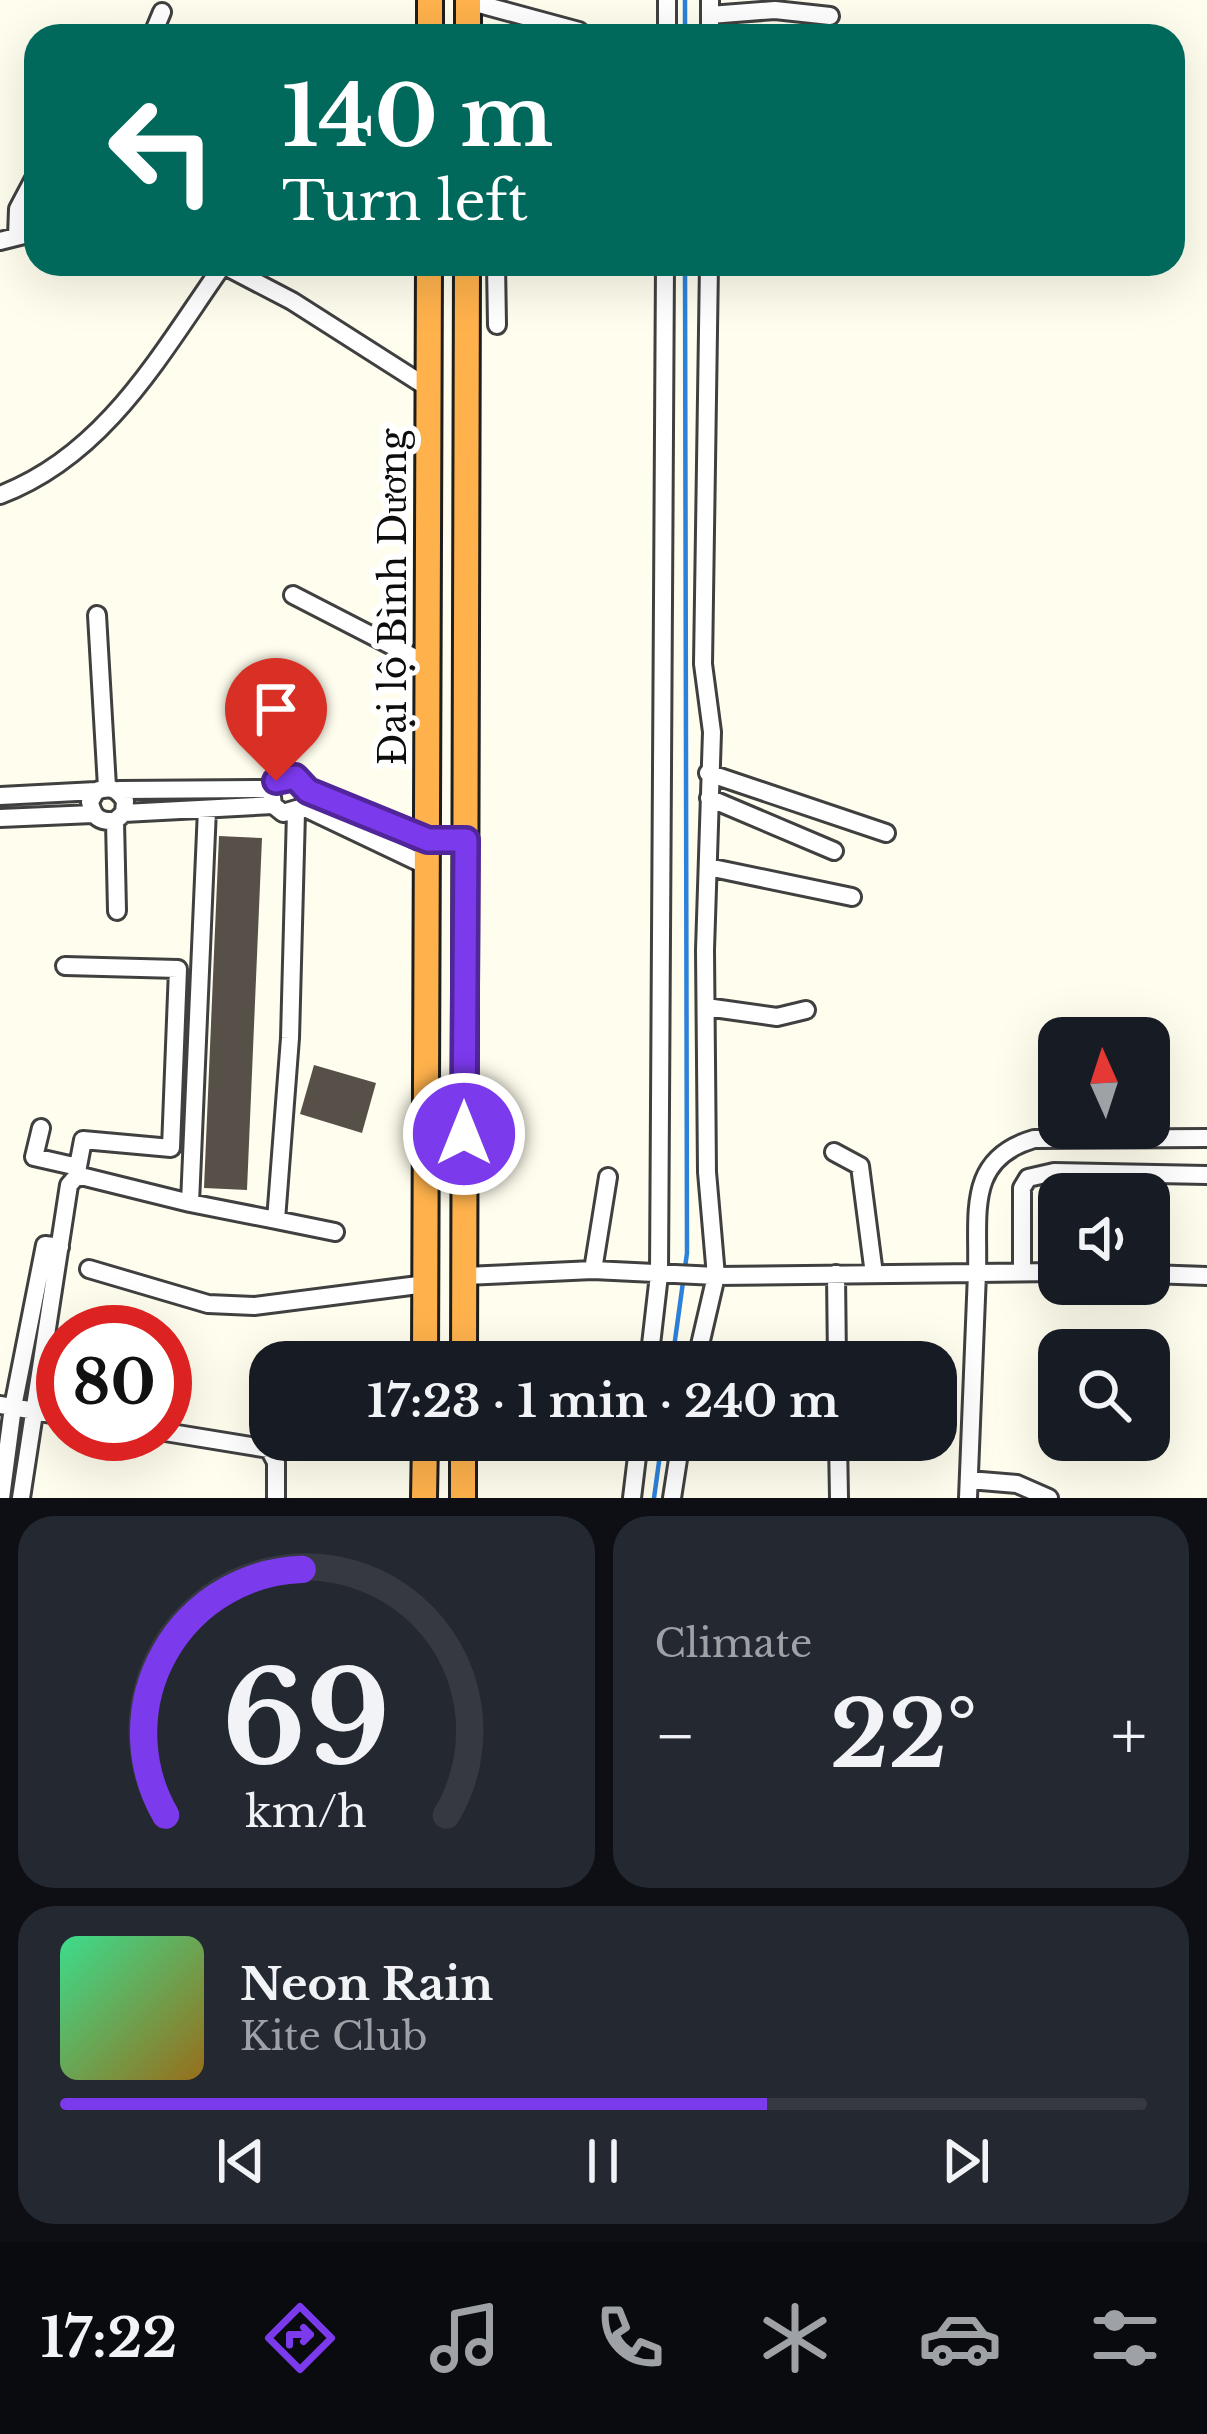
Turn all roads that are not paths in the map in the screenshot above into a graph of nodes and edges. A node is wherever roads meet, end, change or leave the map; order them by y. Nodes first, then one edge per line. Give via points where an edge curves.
1 (468, 0) edge
2 (710, 8) edge
3 (161, 12) dead end
4 (830, 16) dead end
5 (156, 24) edge
6 (554, 24) edge
7 (24, 198) edge
8 (8, 239) edge
9 (214, 276) edge
10 (243, 276) edge
11 (429, 276) edge
12 (467, 276) edge
13 (496, 276) edge
14 (665, 276) edge
15 (709, 276) edge
16 (496, 325) dead end
17 (430, 389) junction
18 (0, 495) edge
19 (293, 595) dead end
20 (97, 615) dead end
21 (429, 665) junction
22 (708, 773) junction
23 (107, 790) junction
24 (0, 796) edge
25 (272, 797) junction
26 (709, 798) junction
27 (302, 804) junction
28 (207, 809) junction
29 (93, 814) junction
30 (119, 817) junction
31 (0, 818) edge
32 (886, 833) dead end
33 (834, 851) dead end
34 (465, 852) junction
35 (428, 853) junction
36 (708, 867) junction
37 (852, 897) dead end
38 (117, 910) dead end
39 (64, 966) dead end
40 (706, 1007) junction
41 (806, 1010) dead end
42 (41, 1128) dead end
43 (1207, 1138) edge
44 (834, 1152) dead end
45 (77, 1172) junction
46 (1207, 1175) edge
47 (608, 1177) dead end
48 (190, 1203) junction
49 (276, 1220) junction
50 (335, 1232) dead end
51 (89, 1269) dead end
52 (593, 1270) junction
53 (1022, 1272) junction
54 (1038, 1272) edge
55 (836, 1274) junction
56 (874, 1274) junction
57 (977, 1274) junction
58 (659, 1275) junction
59 (710, 1275) junction
60 (1170, 1275) edge
61 (465, 1276) junction
62 (1207, 1276) edge
63 (426, 1283) junction
64 (425, 1341) edge
65 (464, 1341) edge
66 (651, 1341) edge
67 (699, 1341) edge
68 (837, 1341) edge
69 (15, 1408) edge
70 (192, 1436) edge
71 (424, 1461) edge
72 (464, 1461) edge
73 (636, 1461) edge
74 (678, 1461) edge
75 (838, 1461) edge
76 (969, 1489) edge
77 (1, 1498) edge
78 (21, 1498) edge
79 (276, 1498) edge
80 (424, 1498) edge
81 (463, 1498) edge
82 (632, 1498) edge
83 (672, 1498) edge
84 (839, 1498) edge
85 (1049, 1498) edge

1 - 6 street
2 - 4 street
3 - 5 street
7 - 8 street
9 - 18 street via 100,430
10 - 17 street
11 - 17 highway, Đại lộ Bình Dương
12 - 34 highway, Đại lộ Bình Dương
13 - 16 street
14 - 58 street
15 - 22 street
17 - 21 highway, Đại lộ Bình Dương
19 - 21 street
20 - 23 street
21 - 35 highway, Đại lộ Bình Dương
22 - 26 street
22 - 32 street
23 - 24 street
23 - 25 street
23 - 29 street via 90,802
23 - 30 street via 125,801
25 - 27 street via 283,812
25 - 27 street via 285,776 303,782
25 - 28 street
26 - 33 street
26 - 36 street
27 - 35 street
27 - 49 street
28 - 30 street
28 - 48 street
29 - 30 street
29 - 31 street
30 - 38 street
34 - 35 highway
34 - 61 highway, Đại lộ Bình Dương
35 - 63 highway, Đại lộ Bình Dương
36 - 37 street
36 - 40 street
39 - 45 street via 178,968 171,1148 83,1140
40 - 41 street via 777,1017
40 - 59 street
42 - 45 street via 34,1157
43 - 57 street via 1034,1139 1010,1146 989,1163 980,1187
44 - 56 street via 860,1166
45 - 48 street
45 - 69 street via 64,1193 60,1247
46 - 53 street via 1028,1178
47 - 52 street
48 - 49 street
49 - 50 street
51 - 63 street via 208,1304 254,1306
52 - 58 street
52 - 61 street
53 - 54 street
53 - 57 street
55 - 56 street
55 - 59 street
55 - 68 street
56 - 57 street
57 - 76 street
58 - 59 street
58 - 66 street
59 - 67 street
60 - 62 street
61 - 63 highway
61 - 65 highway, Đại lộ Bình Dương
63 - 64 highway, Đại lộ Bình Dương
69 - 77 street
69 - 78 street
70 - 79 street via 269,1449
71 - 80 highway
72 - 81 highway
73 - 82 street
74 - 83 street
75 - 84 street
76 - 85 street via 1017,1484

